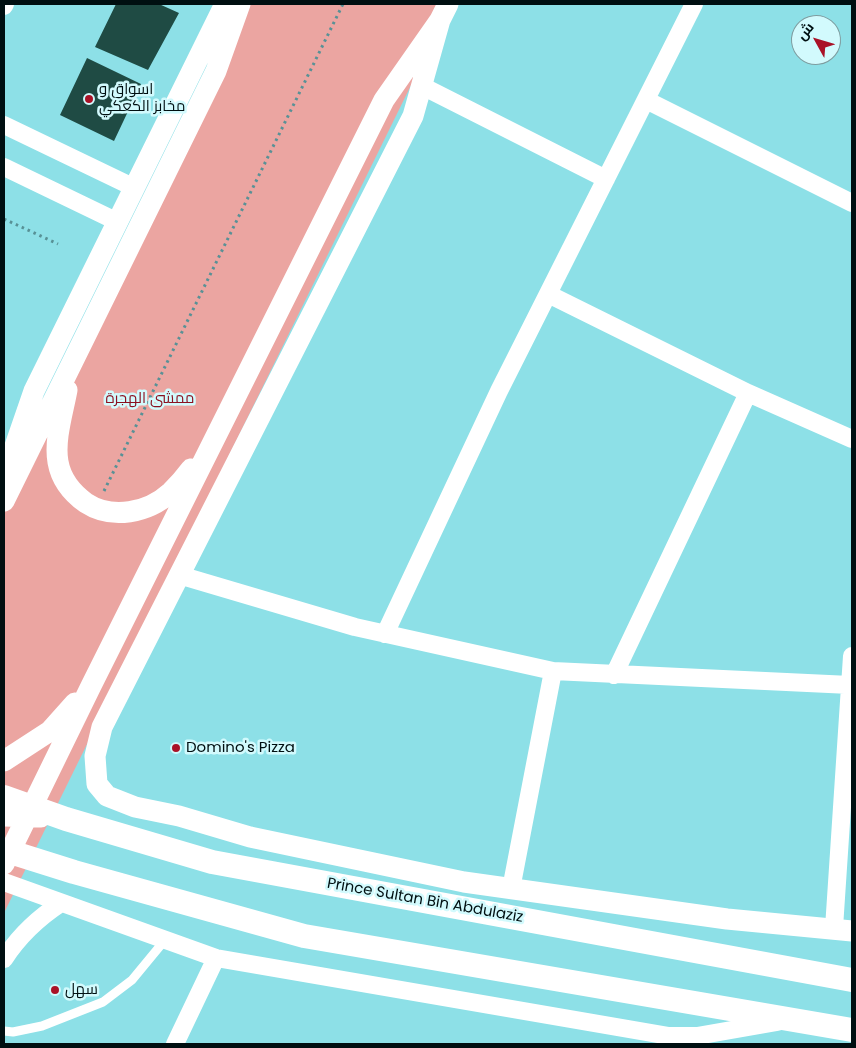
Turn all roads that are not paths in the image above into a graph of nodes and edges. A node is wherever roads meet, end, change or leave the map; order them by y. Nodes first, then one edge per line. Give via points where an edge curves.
1 (225, 4) edge
2 (240, 4) edge
3 (694, 4) edge
4 (444, 12) edge
5 (422, 86) junction
6 (646, 100) junction
7 (4, 125) edge
8 (4, 167) edge
9 (606, 179) junction
10 (135, 188) junction
11 (852, 203) edge
12 (118, 222) junction
13 (548, 294) junction
14 (71, 367) junction
15 (748, 394) junction
16 (852, 439) edge
17 (208, 450) junction
18 (4, 478) edge
19 (4, 501) edge
20 (179, 575) junction
21 (385, 634) junction
22 (852, 656) edge
23 (553, 671) junction
24 (614, 675) junction
25 (850, 685) junction
26 (90, 686) junction
27 (4, 761) edge
28 (4, 797) edge
29 (30, 812) junction
30 (4, 816) edge
31 (8, 847) edge
32 (4, 882) edge
33 (511, 889) junction
34 (61, 903) junction
35 (843, 929) edge
36 (165, 940) junction
37 (216, 958) junction
38 (4, 959) edge
39 (852, 980) edge
40 (791, 1019) junction
41 (852, 1030) edge
42 (4, 1031) edge
43 (668, 1040) edge
44 (175, 1044) edge

1 - 10 street
2 - 14 street via 216,71
3 - 6 street
4 - 5 street
4 - 17 street via 384,100
5 - 9 street
5 - 20 street via 413,116
6 - 9 street
6 - 11 street
7 - 10 street
8 - 12 street
9 - 13 street
10 - 12 street
12 - 18 street via 34,391
13 - 15 street
13 - 21 street
14 - 17 street via 58,442 58,462 65,481 77,497 94,508 113,513 133,512 152,504 170,493
14 - 19 street
15 - 16 street
15 - 24 street
17 - 26 street
20 - 21 street
20 - 33 street via 102,727 95,756 97,784 107,796 135,807 250,837
21 - 23 street
22 - 25 street
23 - 24 street
23 - 33 street
24 - 25 street
25 - 35 street
26 - 27 street via 50,730
26 - 29 street
28 - 29 main road, Prince Sultan Bin Abdulaziz
29 - 30 street
29 - 31 street
29 - 39 main road, Prince Sultan Bin Abdulaziz via 66,819 212,862
31 - 40 main road via 74,872 304,936
32 - 34 street
33 - 35 street via 727,919
34 - 36 street
34 - 38 street via 43,914
36 - 37 street
36 - 42 lane via 132,980 103,1002 42,1026
37 - 43 street
37 - 44 street
40 - 41 main road
40 - 43 street

